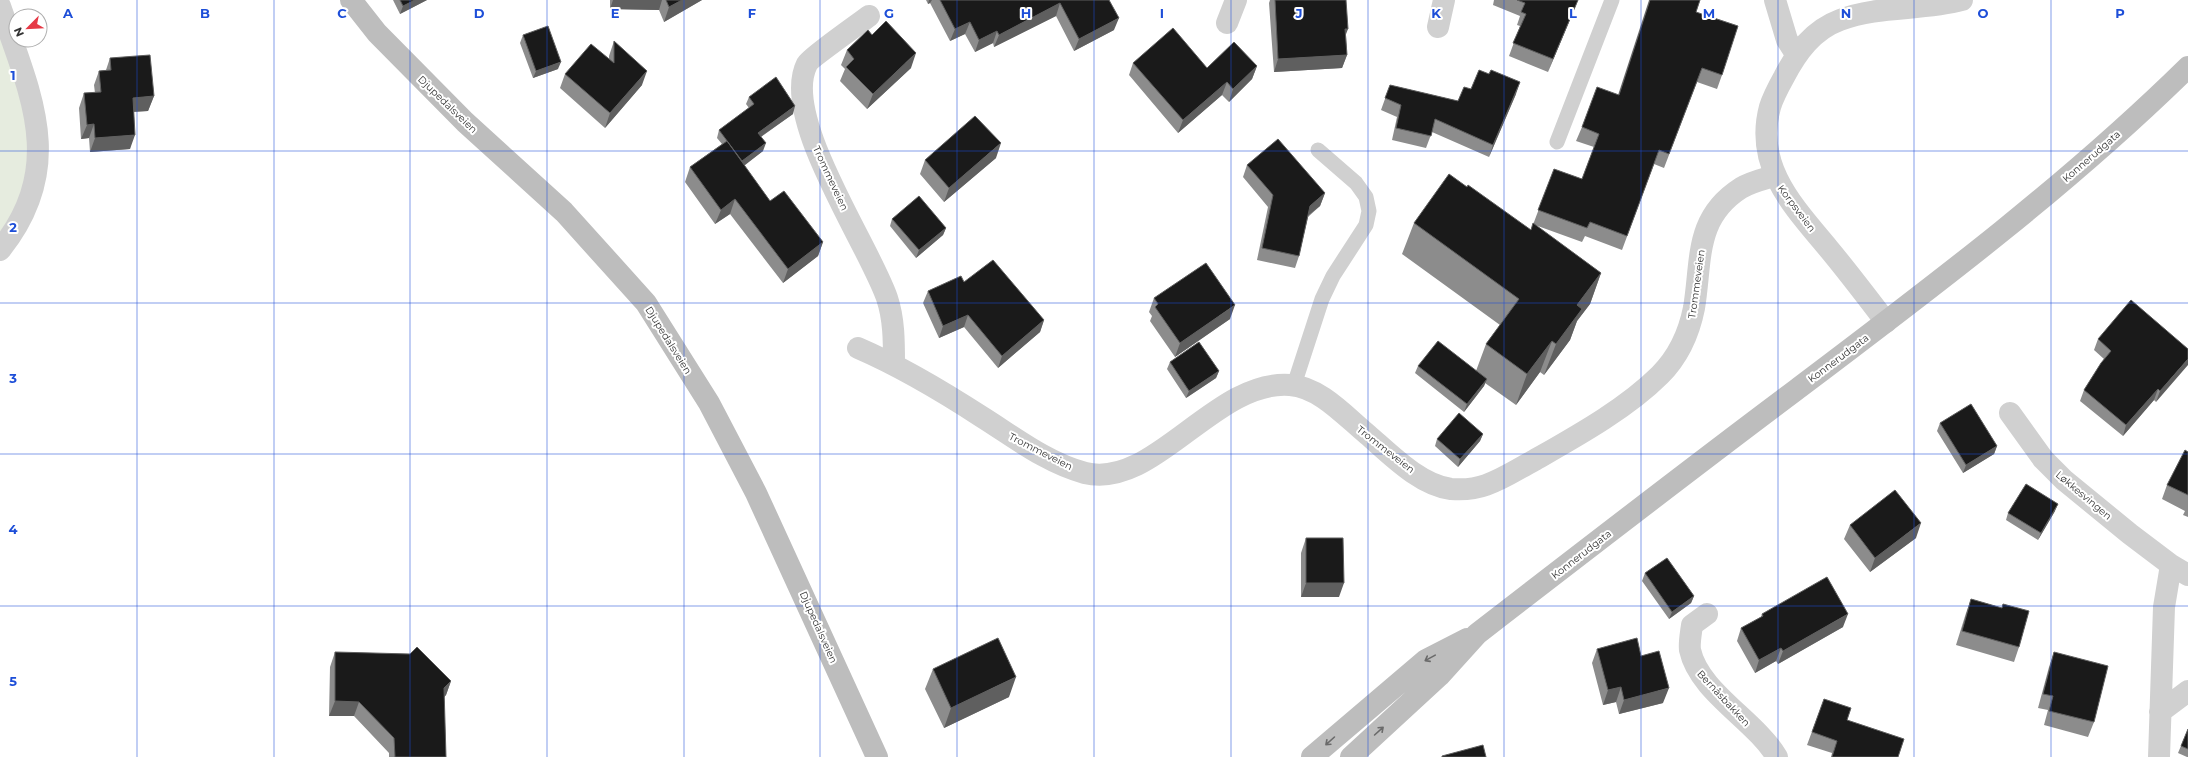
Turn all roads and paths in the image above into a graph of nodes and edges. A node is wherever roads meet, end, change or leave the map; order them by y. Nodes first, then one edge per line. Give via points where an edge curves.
1 (351, 0) edge
2 (1236, 0) edge
3 (1444, 0) edge
4 (1612, 0) edge
5 (1775, 0) edge
6 (1962, 0) edge
7 (2, 15) edge
8 (869, 16) dead end
9 (1227, 23) dead end
10 (1438, 27) dead end
11 (1796, 54) junction
12 (2188, 68) edge
13 (1557, 142) dead end
14 (1318, 150) dead end
15 (1774, 176) junction
16 (0, 250) edge
17 (1886, 322) junction
18 (858, 348) dead end
19 (894, 364) junction
20 (1294, 385) junction
21 (2010, 413) dead end
22 (2180, 570) edge
23 (1707, 614) dead end
24 (1477, 634) junction
25 (2188, 691) edge
26 (2160, 712) junction
27 (877, 757) edge
28 (1312, 757) edge
29 (1351, 757) edge
30 (1777, 757) edge
31 (2159, 757) edge

1 - 27 main road, Djupedalsveien via 376,33 465,122 564,212 646,303 709,403 756,493
2 - 9 street
3 - 10 street
4 - 13 lane
5 - 11 street via 1787,40
6 - 11 street, Korpsveien via 1887,9 1839,20 1823,29
7 - 16 street via 25,76 34,109 38,160 34,188 24,215
8 - 19 street, Trommeveien via 807,63 801,85 802,104 828,178 873,263 887,299 893,326
11 - 15 street, Korpsveien via 1770,105 1766,122 1769,158
12 - 17 main road, Konnerudgata via 2082,165
14 - 20 lane via 1356,183 1366,197 1369,211 1366,225 1333,276 1322,299
15 - 17 street, Korpsveien via 1792,204
15 - 20 street, Trommeveien via 1744,186 1726,198 1716,210 1703,235 1694,308 1689,326 1682,344 1662,374 1608,415 1551,451 1486,485 1466,490 1433,483 1386,451 1326,400
17 - 24 main road, Konnerudgata
18 - 19 street, Trommeveien
19 - 20 street, Trommeveien via 1038,452 1086,473 1102,475 1124,470 1144,461 1174,443 1213,412 1236,398 1273,385
21 - 22 street, Løkkesvingen via 2043,459 2064,480
22 - 26 street, Løkkesvingen via 2164,608
23 - 30 street, Bernåsbakken via 1692,626 1690,648 1696,670 1769,744
24 -> 28 main road, Konnerudgata via 1426,660
29 -> 24 main road, Konnerudgata via 1439,676
25 - 26 street
26 - 31 street, Løkkesvingen

